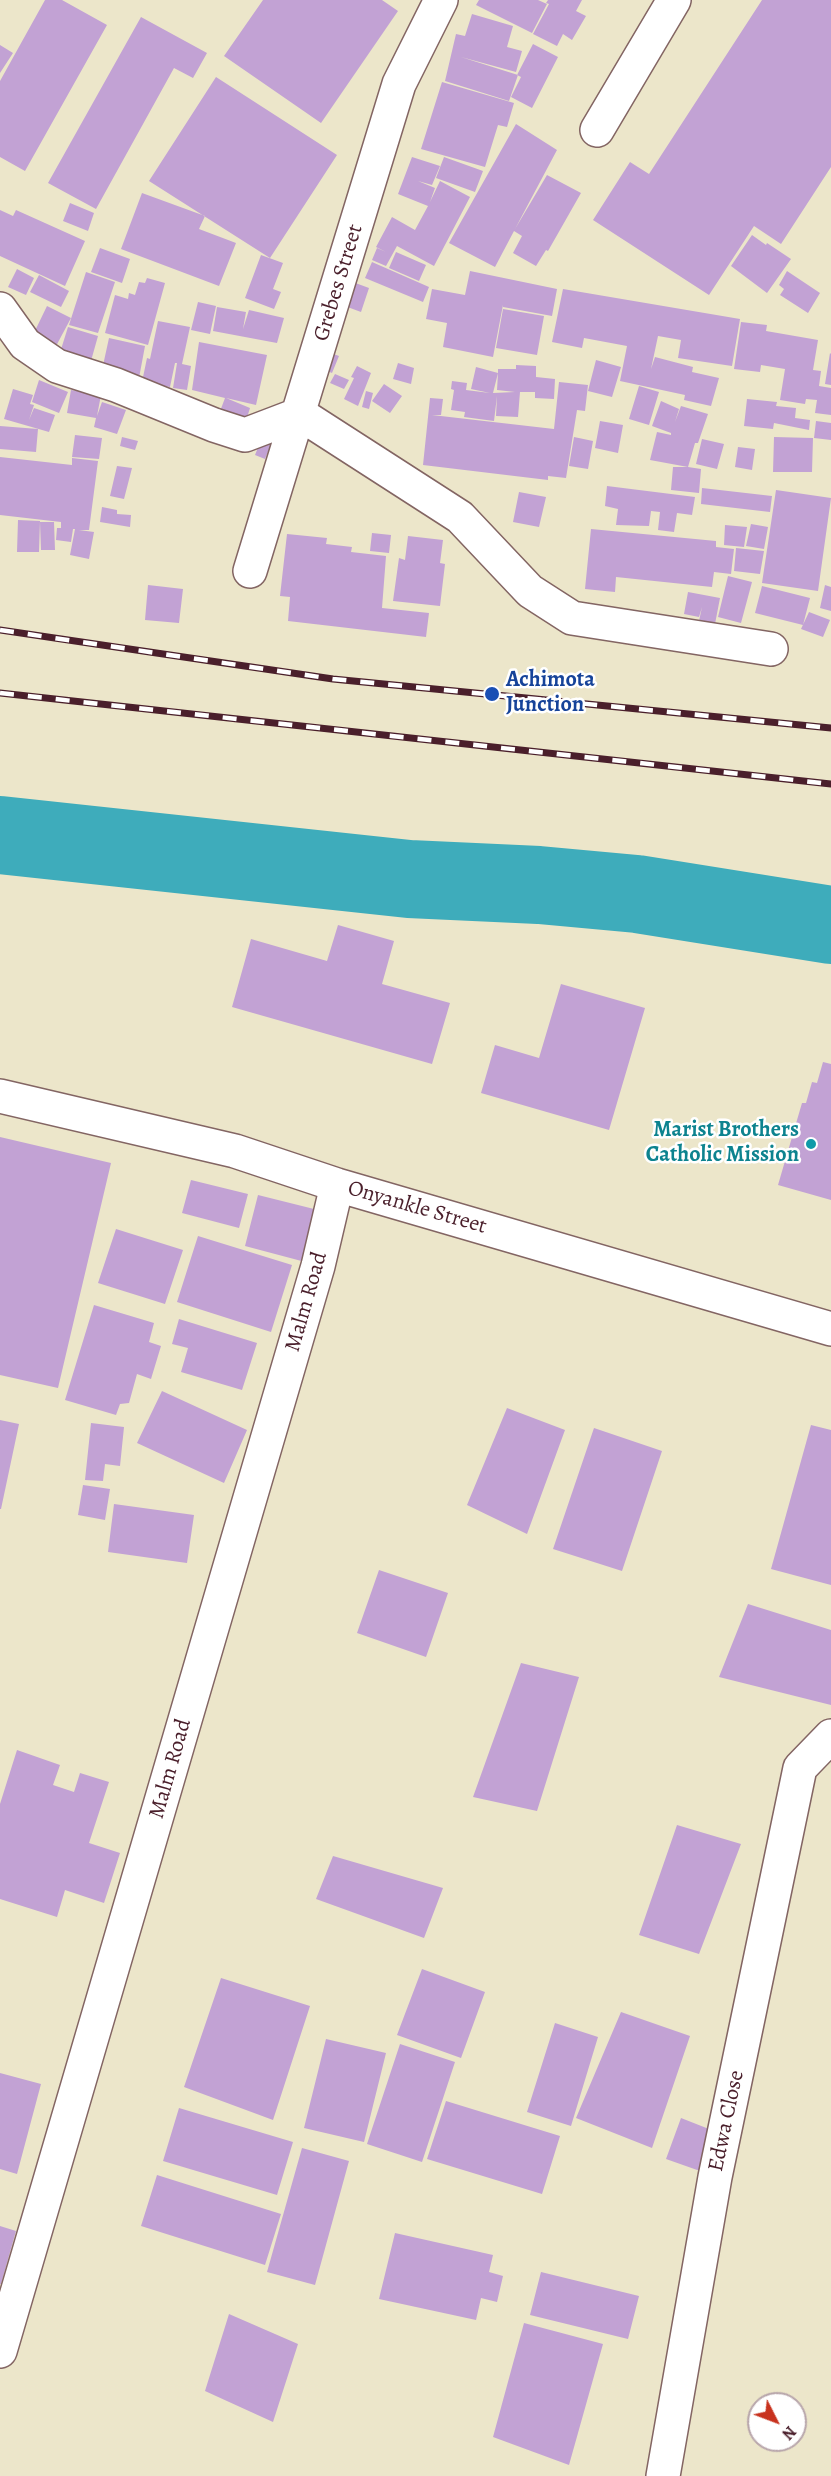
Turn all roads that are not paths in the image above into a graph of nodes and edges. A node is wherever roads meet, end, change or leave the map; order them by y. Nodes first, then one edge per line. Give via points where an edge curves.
1 (441, 0) edge
2 (674, 0) edge
3 (597, 130) dead end
4 (0, 309) edge
5 (300, 414) junction
6 (250, 571) dead end
7 (771, 649) dead end
8 (0, 1096) edge
9 (338, 1185) junction
10 (831, 1329) edge
11 (831, 1736) edge
12 (0, 2351) edge
13 (663, 2476) edge

1 - 5 street, Grebes Street via 399,84
2 - 3 street
4 - 5 street via 25,344 57,366 214,425 245,435
5 - 6 street, Grebes Street
5 - 7 street via 460,517 530,591 572,618
8 - 9 street, Onyankle Street via 235,1151
9 - 10 street, Onyankle Street
9 - 12 street, Malm Road via 318,1266
11 - 13 street, Edwa Close via 800,1768 715,2177

